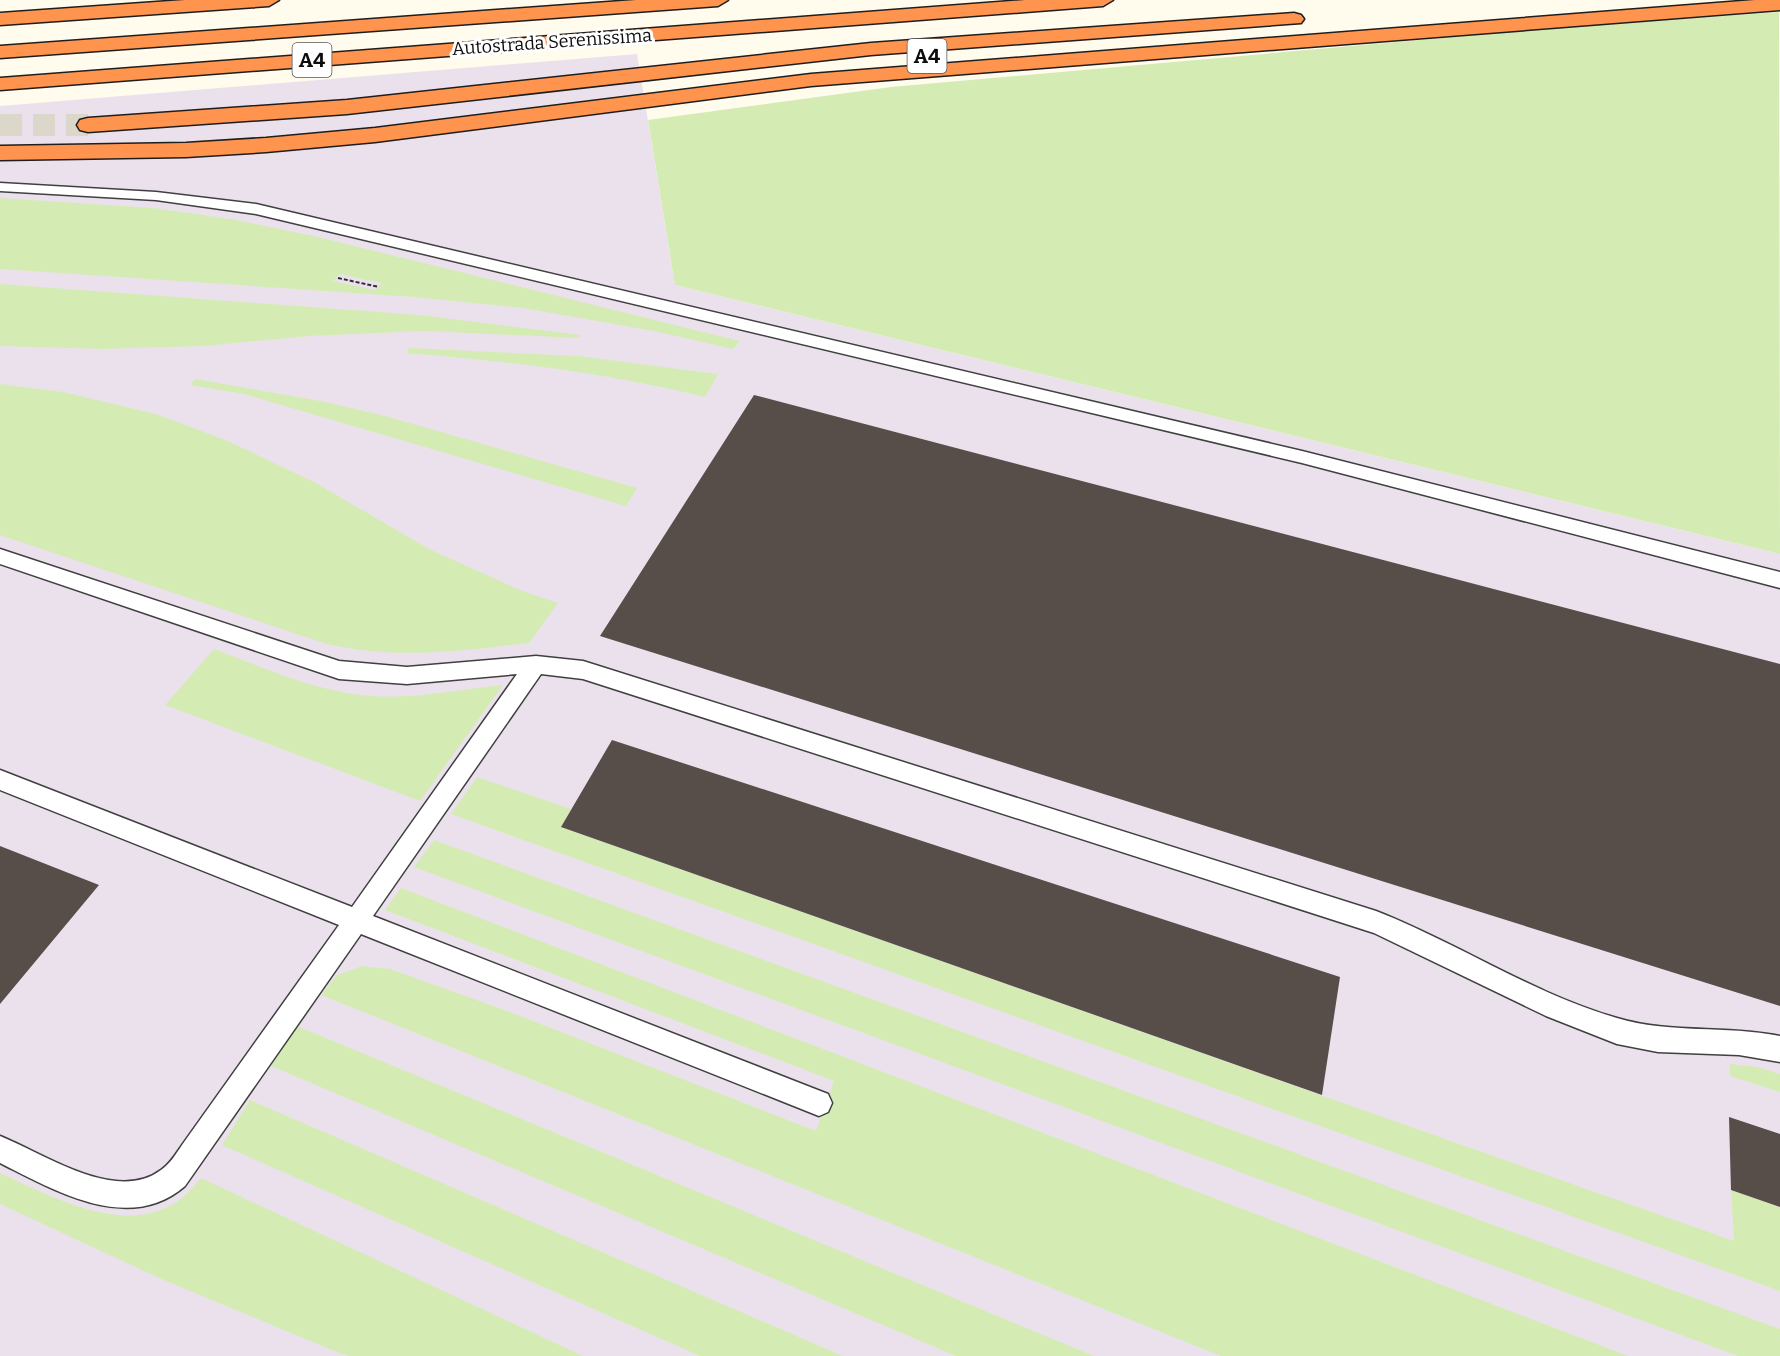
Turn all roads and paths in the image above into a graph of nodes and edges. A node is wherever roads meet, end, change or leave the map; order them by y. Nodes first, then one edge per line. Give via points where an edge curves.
1 (24, 0) edge
2 (269, 0) edge
3 (718, 0) edge
4 (1103, 0) edge
5 (0, 2) edge
6 (1780, 4) edge
7 (1319, 18) dead end
8 (1343, 18) dead end
9 (0, 19) edge
10 (0, 52) edge
11 (0, 84) edge
12 (469, 123) junction
13 (88, 125) tunnel mouth
14 (0, 153) edge
15 (0, 188) edge
16 (338, 278) dead end
17 (379, 287) dead end
18 (0, 556) edge
19 (1780, 580) edge
20 (537, 664) junction
21 (0, 780) edge
22 (356, 921) junction
23 (1780, 1048) edge
24 (819, 1104) dead end
25 (0, 1149) edge

1 - 5 highway
2 - 9 highway
3 - 10 highway, Autostrada Serenissima / A4
4 - 11 highway, Autostrada Serenissima / A4
6 - 12 highway via 811,80
7 - 13 highway via 883,48 358,106
8 - 12 highway, A4 via 937,55 604,99
12 - 14 highway, A4 via 186,150
15 - 19 lane via 156,196 256,209 1302,457
16 - 17 path
18 - 20 lane via 339,670 394,676
20 - 22 lane
20 - 23 lane via 583,670 1376,922 1432,945 1547,1004 1619,1032 1664,1041 1740,1041
21 - 22 lane
22 - 24 lane
22 - 25 lane via 170,1181 143,1193 103,1193

